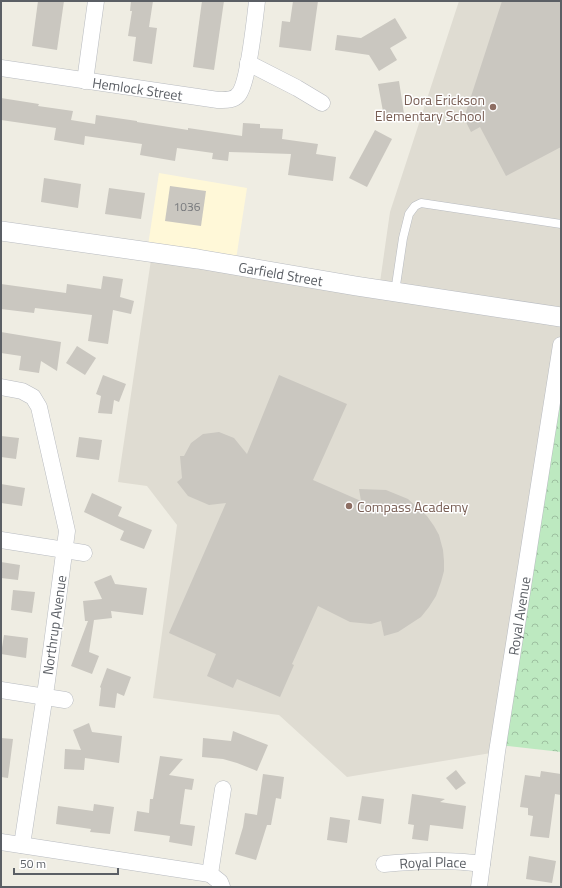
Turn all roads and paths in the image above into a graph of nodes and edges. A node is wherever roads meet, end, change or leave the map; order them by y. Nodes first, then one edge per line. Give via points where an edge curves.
1 (96, 1) edge
2 (257, 1) edge
3 (248, 63) junction
4 (1, 68) edge
5 (85, 80) junction
6 (322, 103) dead end
7 (561, 224) edge
8 (1, 231) edge
9 (395, 292) junction
10 (561, 317) edge
11 (561, 345) edge
12 (1, 387) edge
13 (1, 540) edge
14 (65, 550) junction
15 (84, 553) dead end
16 (1, 690) edge
17 (45, 697) junction
18 (64, 700) dead end
19 (223, 789) dead end
20 (1, 842) edge
21 (22, 845) junction
22 (384, 864) dead end
23 (482, 864) junction
24 (210, 874) junction
25 (222, 887) edge
26 (479, 887) edge

1 - 5 street
2 - 3 street
3 - 5 street, Hemlock Street via 242,90 233,100 218,100
3 - 6 street
4 - 5 street, Hemlock Street
7 - 9 lane via 422,203 414,206 409,214 403,238
8 - 9 street, Garfield Street via 198,259
9 - 10 street, Garfield Street
11 - 23 street, Royal Avenue via 497,752
12 - 14 street, Northrup Avenue via 22,391 33,397 38,407 67,531
13 - 14 street
14 - 15 street
14 - 17 street, Northrup Avenue
16 - 17 street
17 - 18 street
17 - 21 street, Northrup Avenue
19 - 24 street
20 - 21 street
21 - 24 street
22 - 23 street, Royal Place via 424,860
23 - 26 street, Royal Avenue
24 - 25 street

